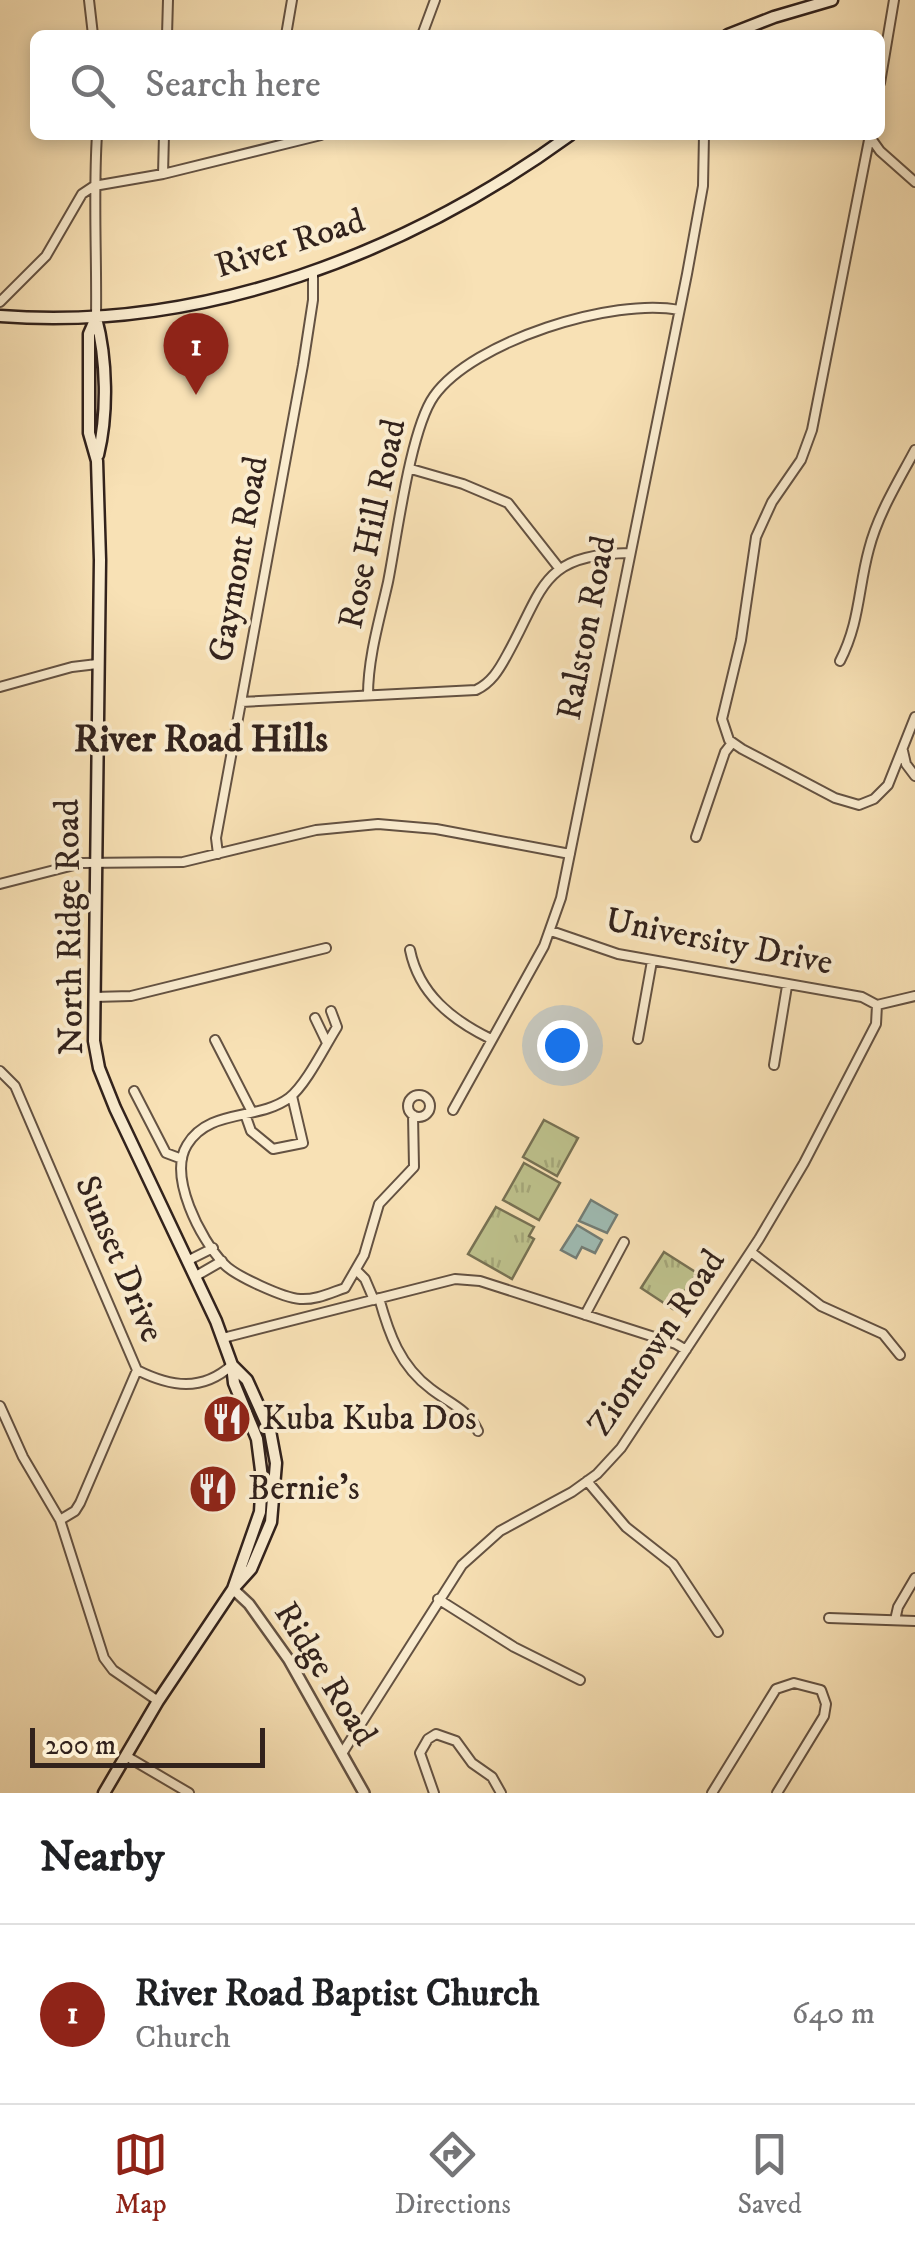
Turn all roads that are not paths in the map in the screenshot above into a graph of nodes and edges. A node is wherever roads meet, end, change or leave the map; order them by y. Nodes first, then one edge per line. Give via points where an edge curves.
1 (89, 0) edge
2 (168, 0) edge
3 (292, 0) edge
4 (435, 0) edge
5 (832, 0) edge
6 (894, 0) edge
7 (818, 2) edge
8 (92, 30) edge
9 (167, 30) edge
10 (287, 30) edge
11 (424, 30) edge
12 (742, 30) edge
13 (885, 53) edge
14 (98, 140) edge
15 (164, 140) edge
16 (274, 140) edge
17 (303, 140) edge
18 (562, 140) edge
19 (704, 140) edge
20 (869, 140) edge
21 (872, 140) edge
22 (275, 148) junction
23 (163, 174) junction
24 (915, 182) edge
25 (94, 186) junction
26 (313, 273) junction
27 (0, 302) edge
28 (679, 310) junction
29 (0, 316) edge
30 (96, 318) junction
31 (915, 450) edge
32 (411, 469) junction
33 (630, 554) junction
34 (559, 568) junction
35 (840, 661) dead end
36 (97, 664) junction
37 (0, 686) edge
38 (368, 695) junction
39 (240, 702) junction
40 (915, 717) edge
41 (732, 743) junction
42 (903, 752) junction
43 (915, 776) edge
44 (696, 836) dead end
45 (218, 854) junction
46 (570, 854) junction
47 (95, 862) junction
48 (0, 884) edge
49 (551, 931) junction
50 (326, 948) dead end
51 (410, 950) dead end
52 (652, 961) junction
53 (787, 986) junction
54 (915, 996) edge
55 (94, 998) junction
56 (876, 1005) junction
57 (331, 1011) dead end
58 (314, 1018) dead end
59 (490, 1039) junction
60 (638, 1039) dead end
61 (214, 1040) dead end
62 (327, 1043) junction
63 (774, 1065) dead end
64 (0, 1071) edge
65 (134, 1091) dead end
66 (292, 1096) junction
67 (453, 1110) dead end
68 (249, 1113) junction
69 (412, 1115) dead end
70 (182, 1159) junction
71 (624, 1242) dead end
72 (213, 1248) junction
73 (751, 1252) junction
74 (189, 1260) junction
75 (222, 1261) junction
76 (356, 1270) junction
77 (196, 1276) junction
78 (376, 1299) junction
79 (584, 1315) junction
80 (223, 1338) junction
81 (686, 1350) junction
82 (900, 1355) dead end
83 (232, 1364) junction
84 (137, 1370) junction
85 (0, 1406) edge
86 (4, 1430) edge
87 (478, 1431) dead end
88 (588, 1481) junction
89 (60, 1520) junction
90 (915, 1578) edge
91 (233, 1589) junction
92 (438, 1599) junction
93 (829, 1618) dead end
94 (896, 1620) junction
95 (915, 1621) edge
96 (718, 1632) dead end
97 (580, 1680) dead end
98 (158, 1701) junction
99 (343, 1752) junction
100 (126, 1756) junction
101 (104, 1793) edge
102 (189, 1793) edge
103 (364, 1793) edge
104 (434, 1793) edge
105 (501, 1793) edge
106 (712, 1793) edge
107 (778, 1793) edge

1 - 8 street
2 - 9 street
3 - 10 street
4 - 11 street
5 - 7 main road
6 - 13 street
7 - 12 main road
14 - 25 street
15 - 23 street
16 - 22 street
17 - 22 street
18 - 26 main road, River Road via 383,244
19 - 28 street, Ralston Road via 703,186
20 - 41 street via 812,430 756,537 742,640 722,720
21 - 24 street
22 - 23 street
23 - 25 street
25 - 27 street via 82,194 46,256
25 - 30 street
26 - 30 main road, River Road
26 - 39 street, Gaymont Road via 303,365
28 - 32 street, Rose Hill Road via 554,323 464,368 430,402
28 - 33 street, Ralston Road
29 - 30 main road, River Road
30 - 36 main road, North Ridge Road via 104,414 96,461
31 - 35 street via 875,530 858,618
32 - 34 street via 508,503
32 - 38 street, Rose Hill Road
33 - 34 street via 578,558
33 - 46 street, Ralston Road
34 - 38 street via 531,603 485,686 462,693
36 - 37 street
36 - 47 main road, North Ridge Road
38 - 39 street
39 - 45 street, Gaymont Road
40 - 42 street
41 - 42 street via 851,804 884,790
41 - 44 street
42 - 43 street
45 - 46 street via 316,830 378,824
45 - 47 street via 174,863
46 - 49 street, Ralston Road
47 - 48 street
47 - 55 main road, North Ridge Road
49 - 52 street, University Drive
49 - 59 street, Ralston Road
50 - 55 street via 131,996
51 - 59 street via 442,1008
52 - 53 street, University Drive
52 - 60 street
53 - 56 street, University Drive
53 - 63 street
54 - 56 street
55 - 74 main road, North Ridge Road via 99,1068
56 - 73 street, Ziontown Road via 876,1024
57 - 62 street via 337,1028
58 - 62 street
59 - 67 street, Ralston Road
61 - 68 street
62 - 66 street
64 - 84 street, Sunset Drive via 15,1086
65 - 70 street via 166,1153
66 - 68 street
66 - 68 street via 304,1143 273,1149 252,1131
68 - 70 street via 199,1129
69 - 76 street via 414,1167 380,1204
70 - 72 street via 181,1186
71 - 79 street
72 - 74 street
72 - 75 street
73 - 81 street, Ziontown Road
73 - 82 street via 822,1306 882,1334
74 - 77 main road, North Ridge Road
75 - 76 street via 305,1300 345,1288
75 - 77 street
76 - 78 street
77 - 80 main road, North Ridge Road
78 - 79 street via 470,1280
78 - 80 street
78 - 87 street via 408,1367 468,1414
79 - 81 street
80 - 83 main road, North Ridge Road
81 - 88 street, Ziontown Road via 621,1448
83 - 84 street via 186,1386
83 - 91 main road, North Ridge Road via 257,1439 262,1478 258,1525
84 - 89 street, Sunset Drive via 75,1512
85 - 86 street
86 - 89 street
88 - 92 street, Ziontown Road via 487,1541
88 - 96 street via 626,1527 673,1564
89 - 98 street via 104,1658
90 - 94 street
91 - 98 main road, North Ridge Road
91 - 99 street, Ridge Road via 274,1637
92 - 97 street
92 - 99 street, Ziontown Road
93 - 94 street
94 - 95 street
98 - 100 main road, North Ridge Road
99 - 103 street, Ridge Road
100 - 101 main road, North Ridge Road
100 - 102 street
104 - 105 street via 420,1753 436,1734 456,1741
106 - 107 street via 781,1686 820,1690 824,1716

